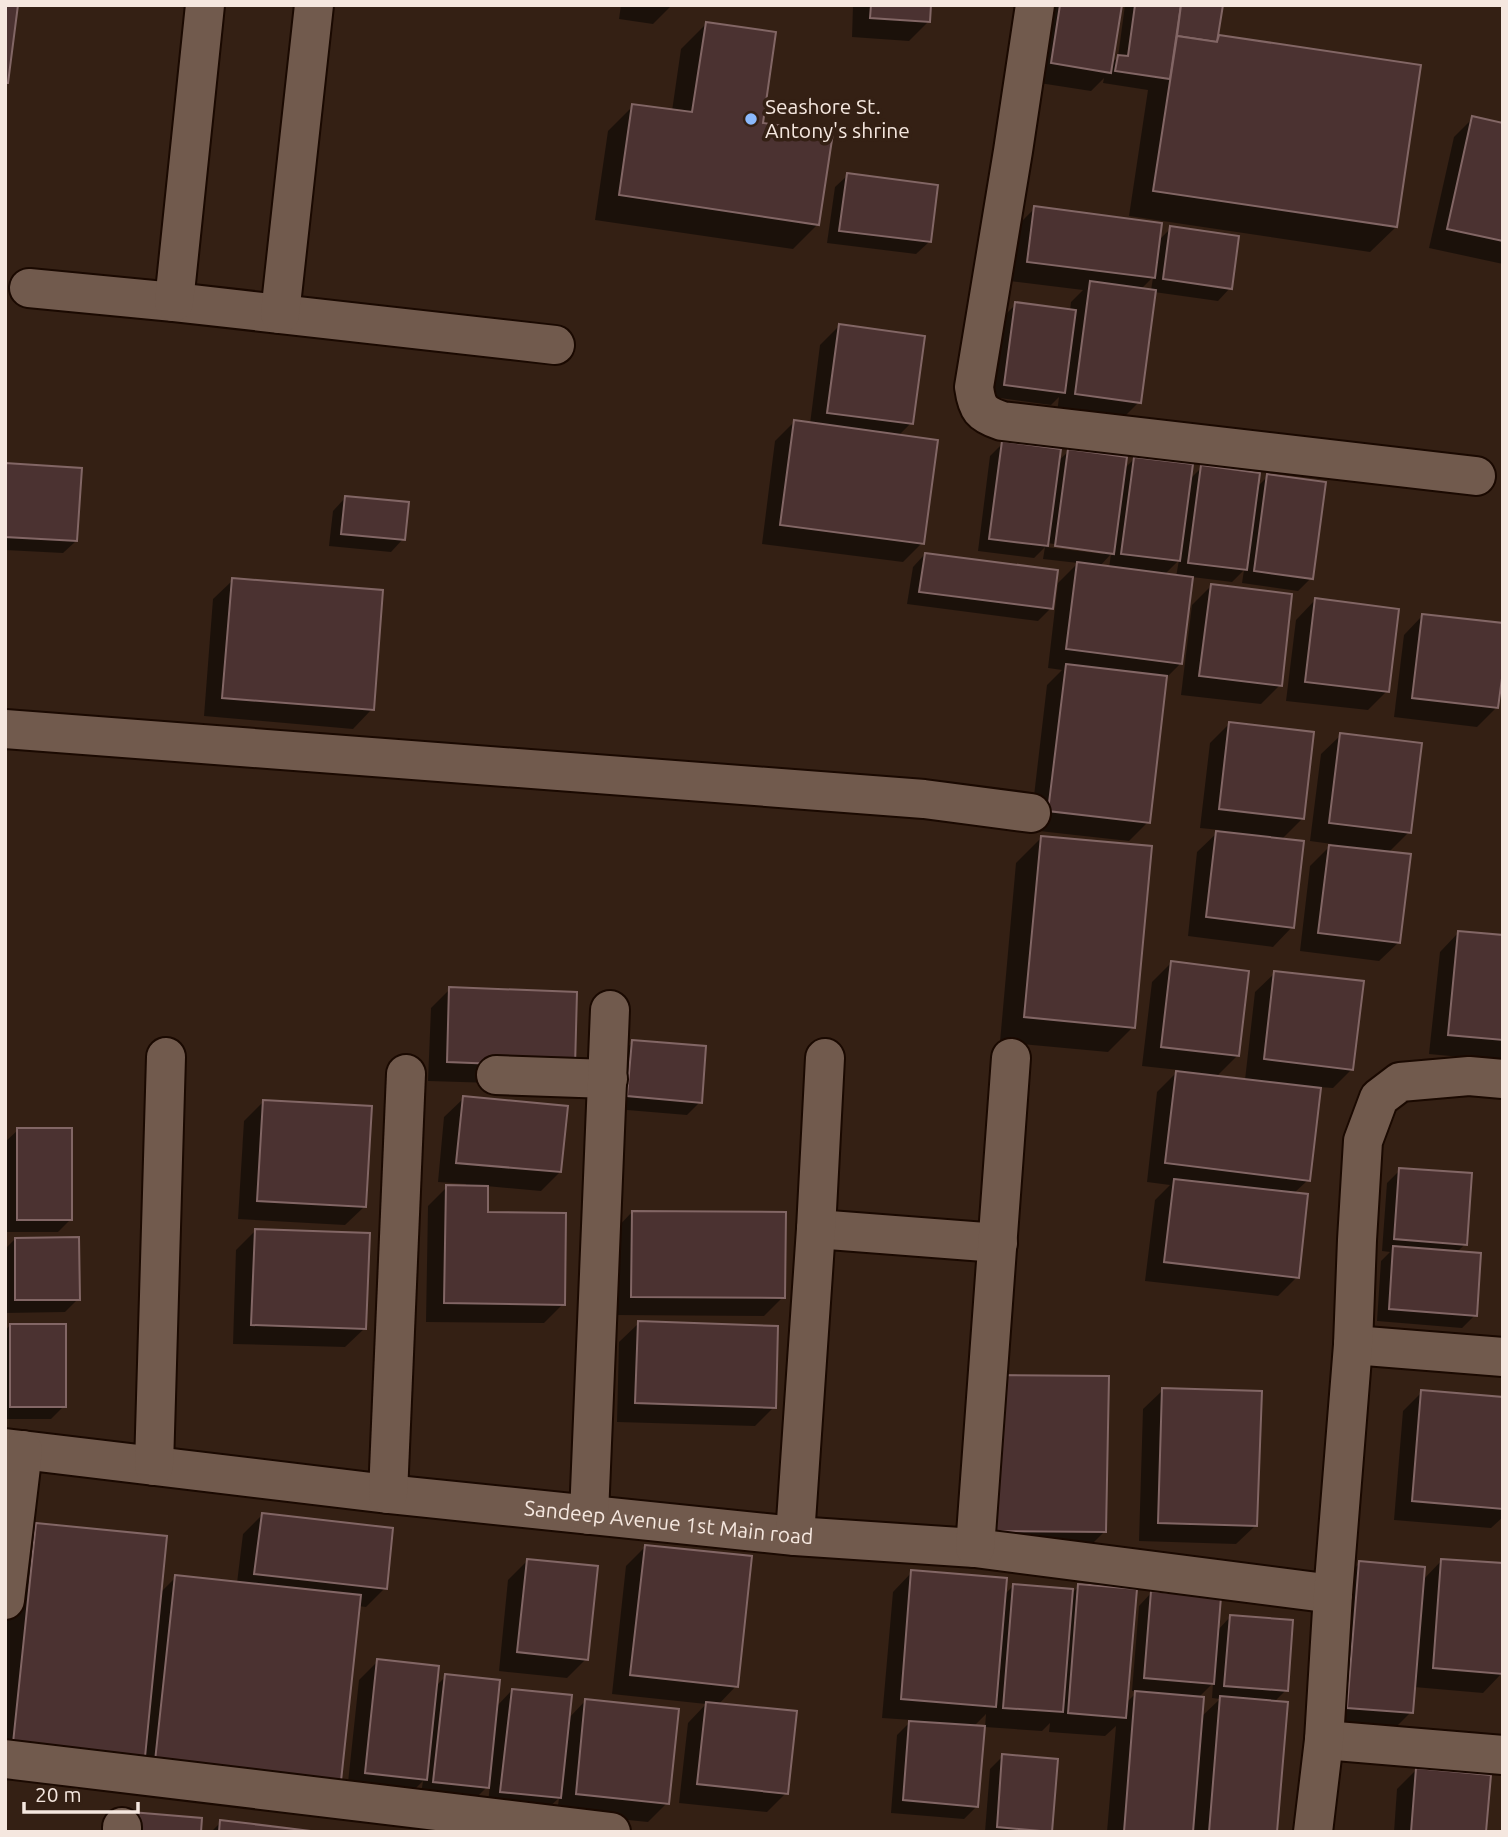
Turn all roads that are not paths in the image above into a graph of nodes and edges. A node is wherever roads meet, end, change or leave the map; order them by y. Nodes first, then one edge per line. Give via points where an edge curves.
1 (205, 5) edge
2 (314, 5) edge
3 (1035, 5) edge
4 (29, 288) dead end
5 (174, 302) junction
6 (280, 314) junction
7 (555, 345) dead end
8 (1476, 476) dead end
9 (5, 729) edge
10 (1031, 813) dead end
11 (610, 1010) dead end
12 (166, 1058) dead end
13 (825, 1058) dead end
14 (1011, 1058) dead end
15 (406, 1074) dead end
16 (496, 1075) dead end
17 (608, 1079) junction
18 (1503, 1079) edge
19 (816, 1229) junction
20 (998, 1243) junction
21 (1353, 1345) junction
22 (1503, 1357) edge
23 (14, 1449) edge
24 (154, 1466) junction
25 (388, 1494) junction
26 (589, 1515) junction
27 (796, 1536) junction
28 (975, 1549) junction
29 (1333, 1594) junction
30 (5, 1600) edge
31 (1324, 1740) junction
32 (1503, 1755) edge
33 (5, 1759) edge
34 (611, 1832) edge
35 (1313, 1832) edge

1 - 5 street
2 - 6 street
3 - 8 street via 974,387 976,404 986,416
4 - 5 street
5 - 6 street
6 - 7 street
9 - 10 street via 924,799
11 - 17 street
12 - 24 street
13 - 19 street
14 - 20 street
15 - 25 street
16 - 17 street
17 - 26 street
18 - 21 street via 1469,1076 1400,1082 1379,1098 1363,1141
19 - 20 street
19 - 27 street
20 - 28 street
21 - 22 street
21 - 29 street
23 - 24 street, Sandeep Avenue 1st Main road
23 - 30 street
24 - 25 street, Sandeep Avenue 1st Main road
25 - 26 street, Sandeep Avenue 1st Main road
26 - 27 street, Sandeep Avenue 1st Main road
27 - 28 street, Sandeep Avenue 1st Main road
28 - 29 street, Sandeep Avenue 1st Main road
29 - 31 street
31 - 32 street
31 - 35 street
33 - 34 street

